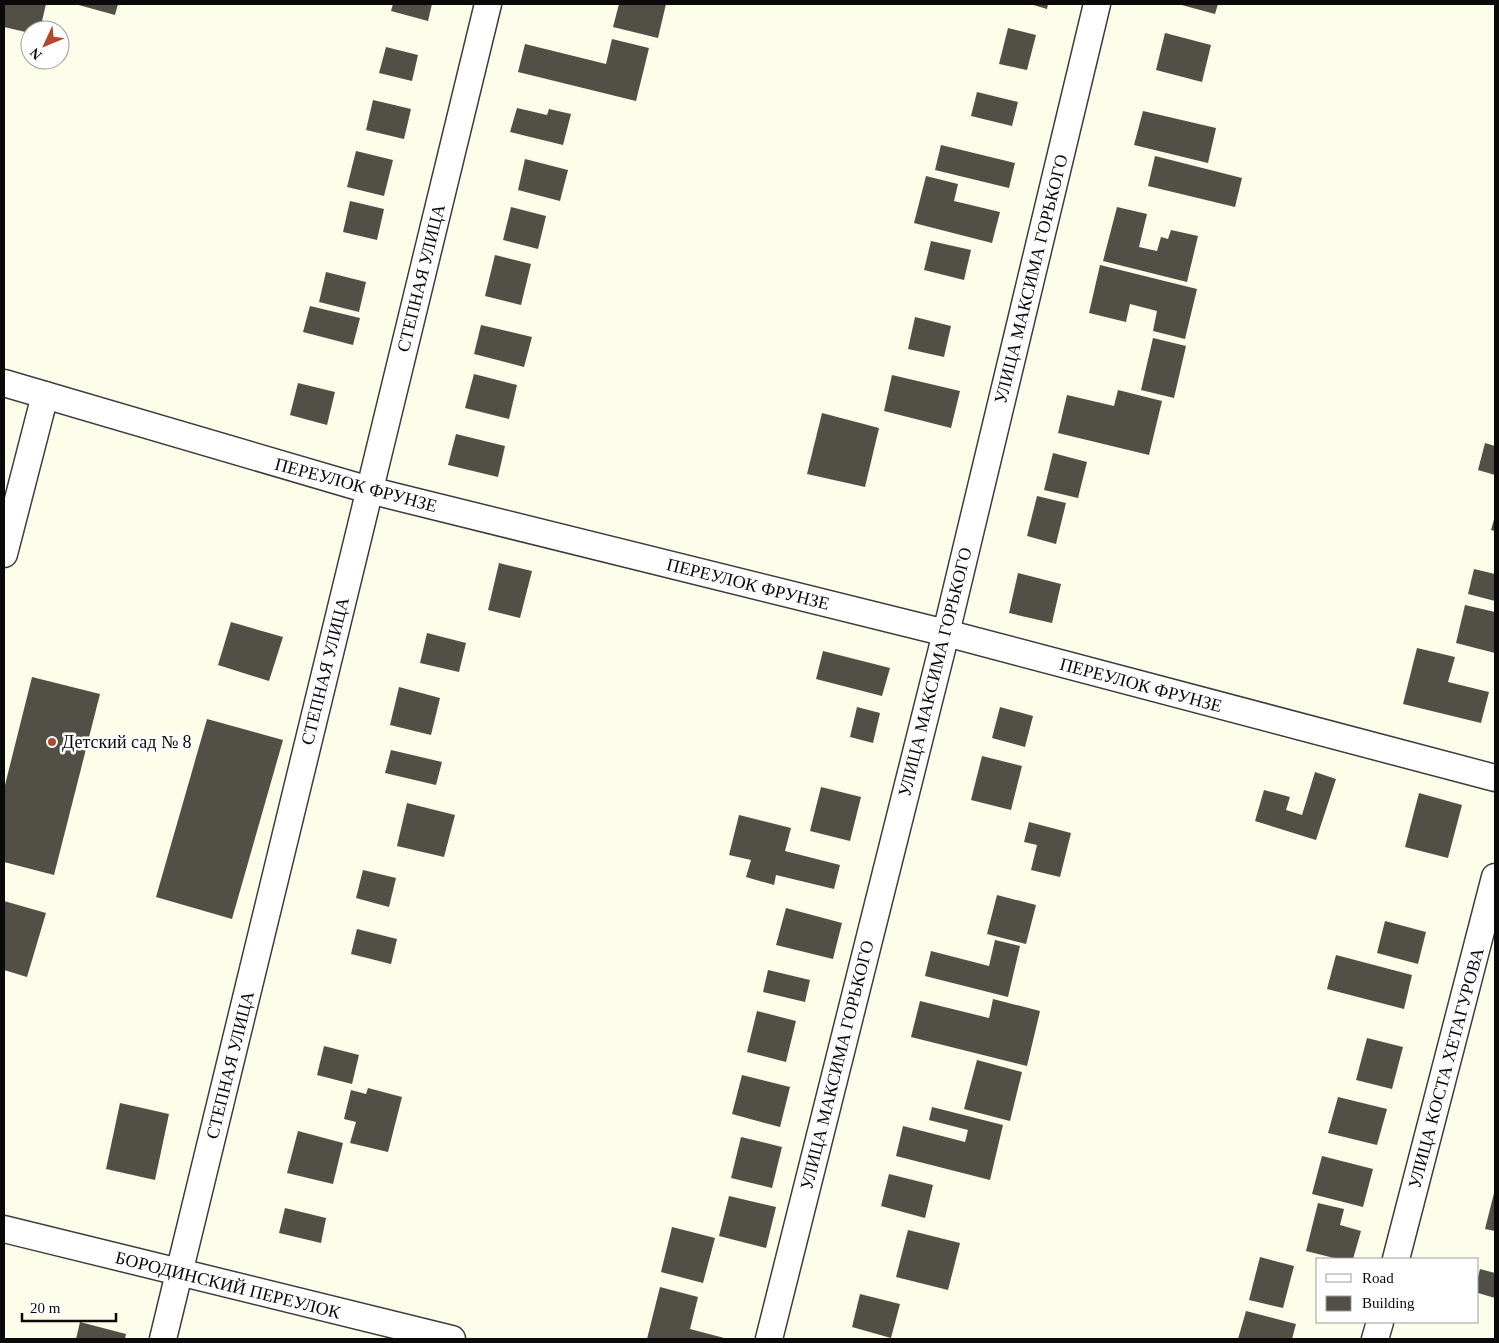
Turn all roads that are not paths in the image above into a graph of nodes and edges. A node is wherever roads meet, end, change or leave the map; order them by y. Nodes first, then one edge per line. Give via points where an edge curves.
1 (488, 4) edge
2 (1097, 4) edge
3 (4, 383) edge
4 (45, 395) junction
5 (369, 490) junction
6 (4, 554) edge
7 (946, 633) junction
8 (1495, 778) edge
9 (1495, 877) edge
10 (4, 1229) edge
11 (1396, 1258) edge
12 (180, 1273) junction
13 (1380, 1323) edge
14 (163, 1339) edge
15 (452, 1339) edge
16 (769, 1339) edge
17 (1375, 1339) edge

1 - 5 street, СТЕПНАЯ УЛИЦА
2 - 7 street, УЛИЦА МАКСИМА ГОРЬКОГО
3 - 4 street, ПЕРЕУЛОК ФРУНЗЕ
4 - 5 street, ПЕРЕУЛОК ФРУНЗЕ
4 - 6 street
5 - 7 street, ПЕРЕУЛОК ФРУНЗЕ
5 - 12 street, СТЕПНАЯ УЛИЦА
7 - 8 street, ПЕРЕУЛОК ФРУНЗЕ
7 - 16 street, УЛИЦА МАКСИМА ГОРЬКОГО
9 - 11 street, УЛИЦА КОСТА ХЕТАГУРОВА
10 - 12 street, БОРОДИНСКИЙ ПЕРЕУЛОК
12 - 14 street, СТЕПНАЯ УЛИЦА
12 - 15 street, БОРОДИНСКИЙ ПЕРЕУЛОК
13 - 17 street

